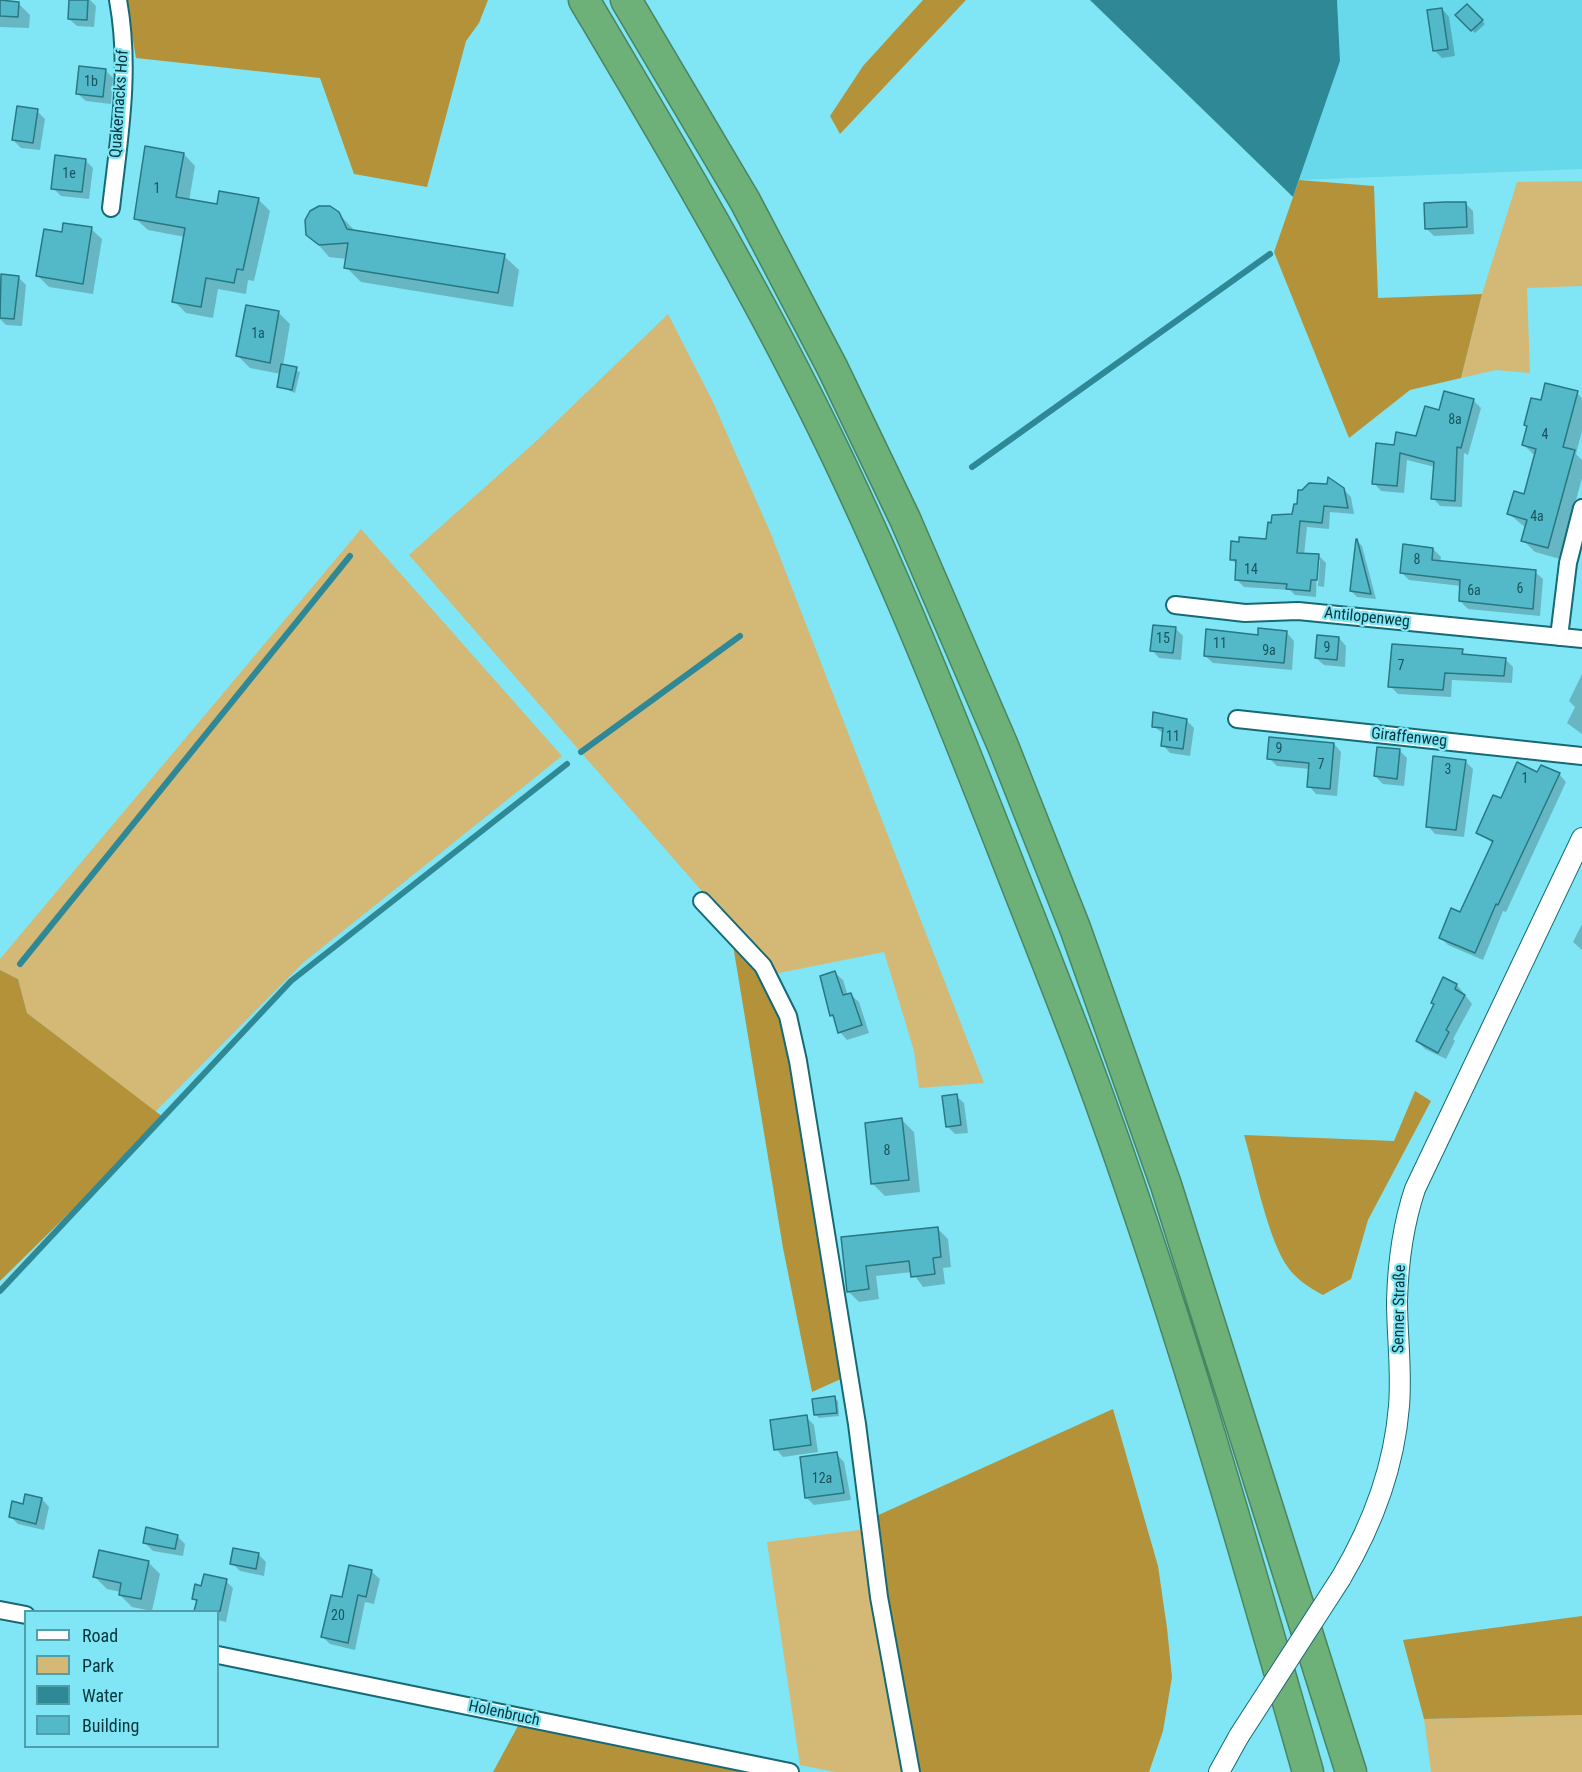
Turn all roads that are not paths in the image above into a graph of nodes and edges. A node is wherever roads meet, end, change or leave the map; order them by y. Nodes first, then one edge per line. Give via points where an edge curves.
1 (118, 0) edge
2 (584, 0) edge
3 (626, 0) edge
4 (111, 208) dead end
5 (1582, 508) edge
6 (1175, 605) dead end
7 (1559, 637) junction
8 (1582, 639) edge
9 (1237, 719) dead end
10 (1582, 756) edge
11 (1582, 838) edge
12 (702, 901) dead end
13 (0, 1610) edge
14 (24, 1615) edge
15 (219, 1655) edge
16 (790, 1772) edge
17 (911, 1772) edge
18 (1219, 1772) edge
19 (1308, 1772) edge
20 (1351, 1772) edge

1 - 4 street, Quakernacks Hof via 125,35 125,80
2 - 19 highway via 715,220 800,381 875,541 969,762 1131,1193 1233,1508
3 - 20 highway via 745,201 832,367 905,519 1003,746 1075,928 1166,1185
5 - 7 street via 1568,563
6 - 7 street, Antilopenweg via 1245,613 1298,611
7 - 8 street, Antilopenweg
9 - 10 street, Giraffenweg
11 - 18 street, Senner Straße, bridge via 1412,1199 1399,1273 1400,1388 1395,1444 1375,1514 1341,1578
12 - 17 street via 763,966 788,1016 855,1413 879,1597
13 - 14 street
15 - 16 street, Holenbruch

